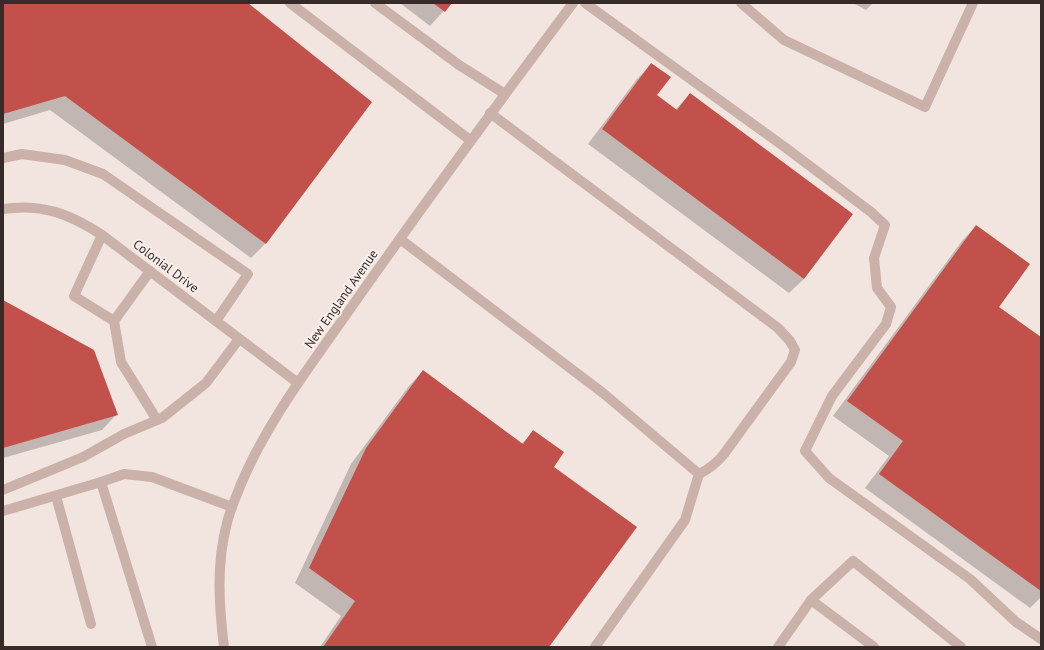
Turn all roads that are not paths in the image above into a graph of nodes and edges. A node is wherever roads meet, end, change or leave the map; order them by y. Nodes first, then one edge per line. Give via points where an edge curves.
1 (290, 3) edge
2 (375, 3) edge
3 (573, 3) edge
4 (585, 3) edge
5 (741, 3) edge
6 (974, 3) edge
7 (505, 94) junction
8 (490, 113) junction
9 (470, 140) junction
10 (3, 158) edge
11 (3, 209) edge
12 (102, 235) junction
13 (400, 239) junction
14 (150, 271) junction
15 (114, 321) junction
16 (216, 321) junction
17 (239, 339) junction
18 (298, 383) junction
19 (157, 420) junction
20 (699, 474) junction
21 (101, 482) junction
22 (3, 490) edge
23 (56, 496) junction
24 (232, 507) junction
25 (3, 511) edge
26 (811, 600) junction
27 (91, 624) dead end
28 (1041, 639) edge
29 (152, 647) edge
30 (224, 647) edge
31 (596, 647) edge
32 (778, 647) edge
33 (874, 647) edge
34 (961, 647) edge

1 - 9 street
2 - 7 street via 459,65
3 - 7 street, New England Avenue
4 - 28 street via 786,148 885,225 874,258 877,288 891,307 886,324 832,396 805,451 829,478 970,579 1016,622
5 - 6 street via 784,40 925,107
7 - 8 street, New England Avenue
8 - 9 street, New England Avenue
8 - 20 street via 778,328 795,350 791,362 729,448 717,462
9 - 13 street, New England Avenue
10 - 16 street via 22,154 65,160 103,174 248,274
11 - 12 street, Colonial Drive via 18,206 40,207 83,222
12 - 14 street, Colonial Drive
12 - 15 street via 74,296
13 - 18 street, New England Avenue
13 - 20 street via 603,393
14 - 15 street
14 - 16 street, Colonial Drive
15 - 19 street via 120,362
16 - 17 street, Colonial Drive
17 - 18 street, Colonial Drive
17 - 19 street via 206,383
18 - 24 street, New England Avenue via 269,428
19 - 22 street via 124,434 83,457
20 - 31 street via 685,520
21 - 23 street
21 - 24 street via 124,474 152,477
21 - 29 street
23 - 25 street
23 - 27 street
24 - 30 street, New England Avenue via 223,542 220,576 219,600
26 - 32 street
26 - 33 street
26 - 34 street via 853,562

